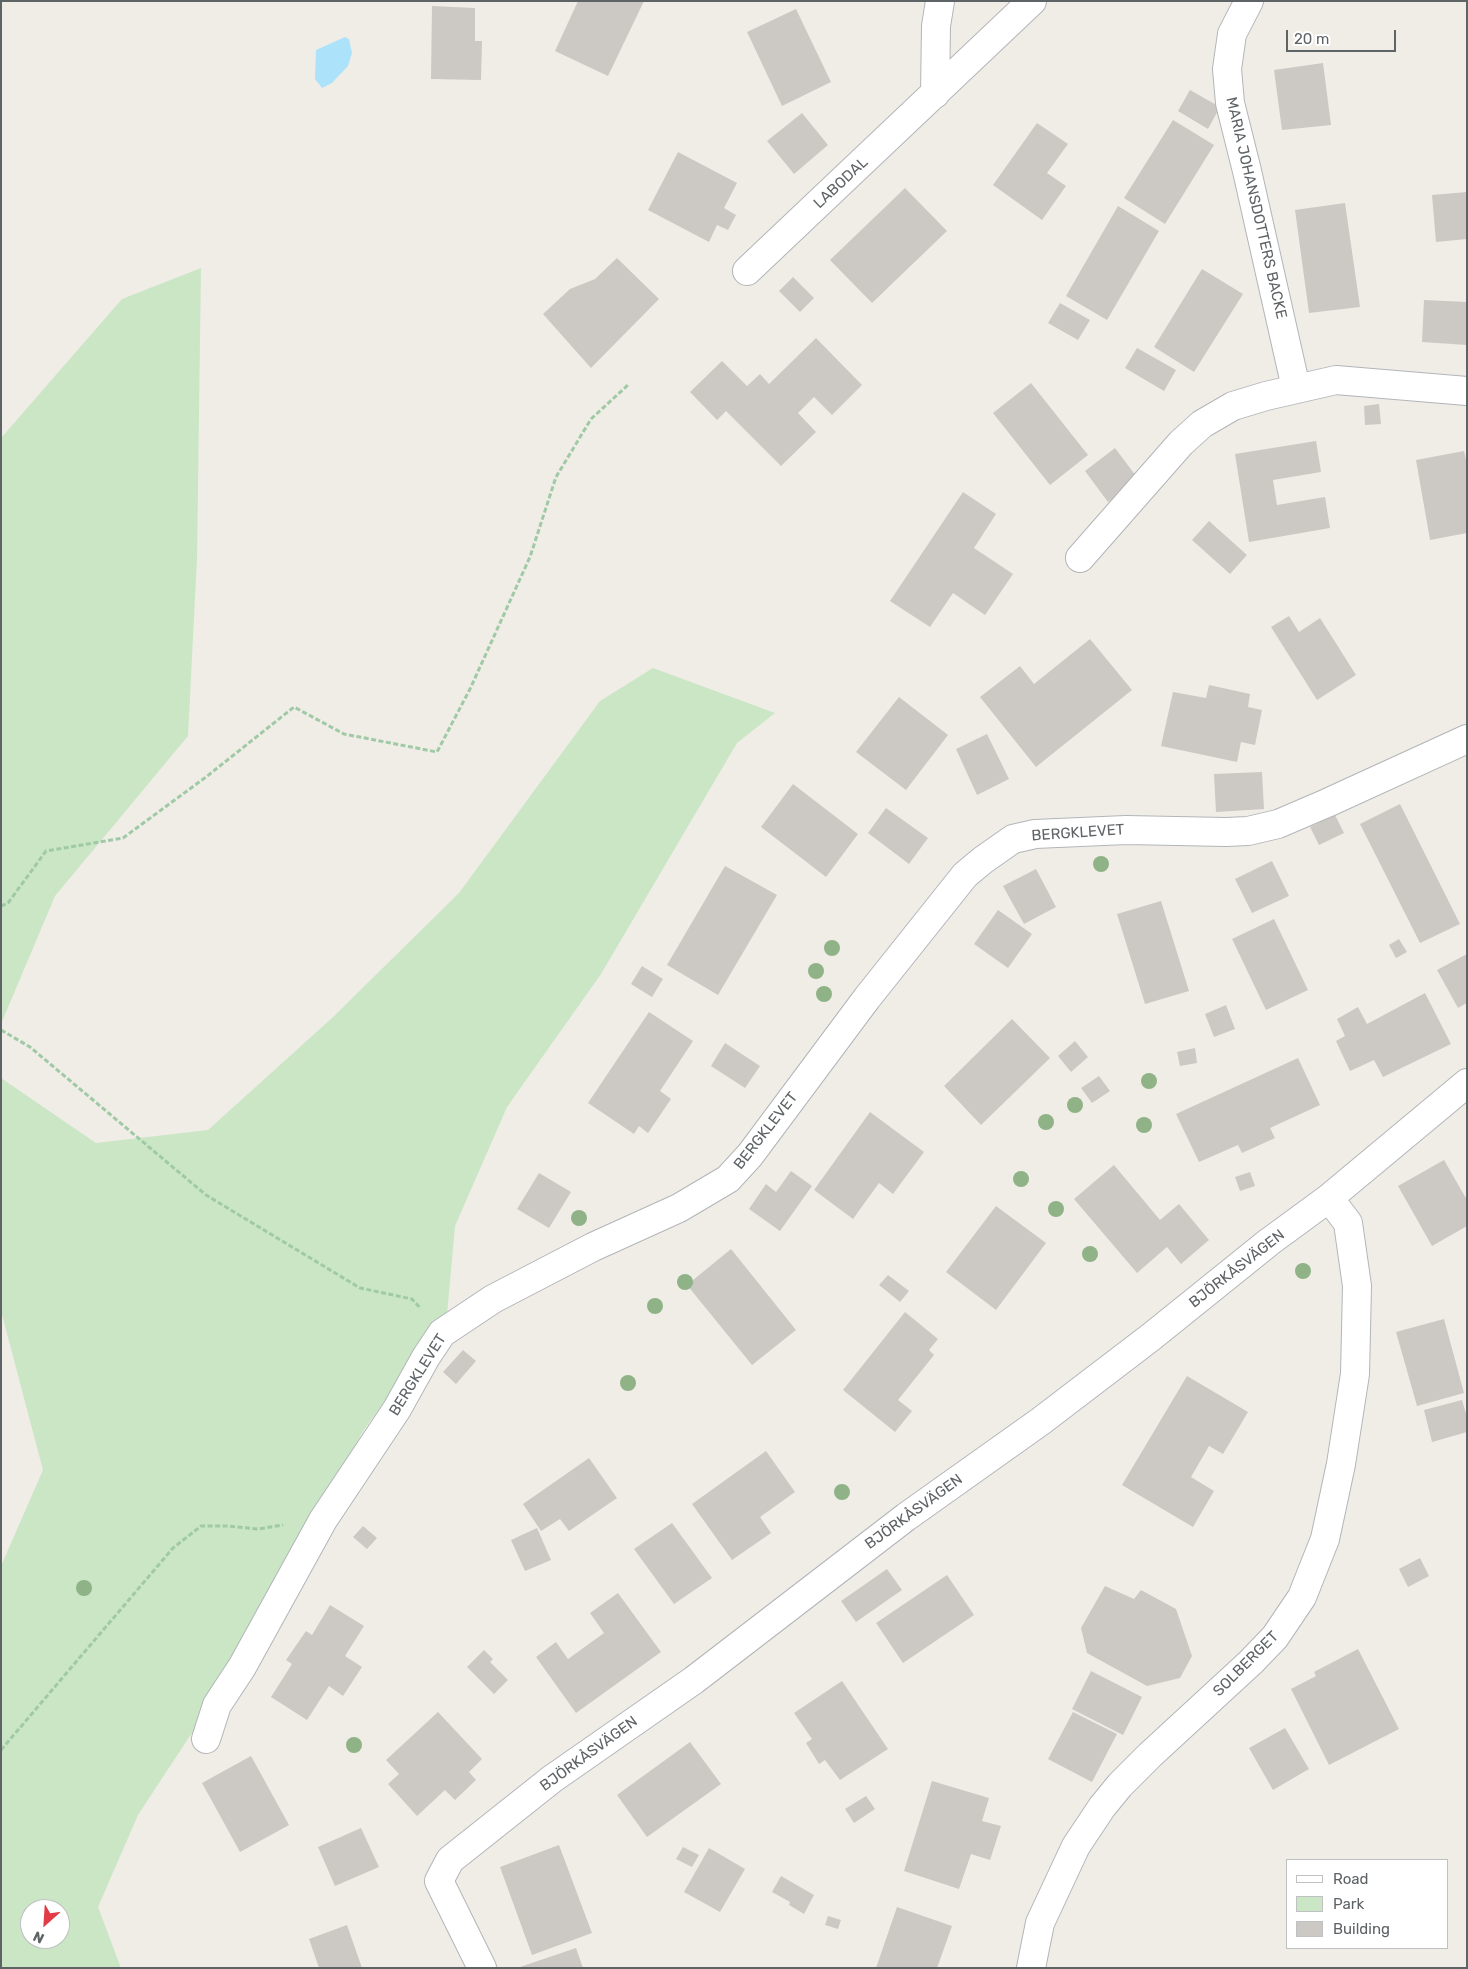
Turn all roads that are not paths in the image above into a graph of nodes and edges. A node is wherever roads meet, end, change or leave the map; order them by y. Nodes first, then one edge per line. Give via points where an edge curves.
1 (940, 1) edge
2 (1032, 1) edge
3 (1249, 1) edge
4 (935, 94) junction
5 (747, 271) dead end
6 (1296, 388) junction
7 (1467, 391) edge
8 (1080, 558) dead end
9 (1467, 739) edge
10 (1467, 1083) edge
11 (1329, 1198) junction
12 (206, 1739) dead end
13 (482, 1968) edge
14 (1031, 1968) edge

1 - 4 street via 936,26
2 - 4 street, LABODAL
3 - 6 street, MARIA JOHANSDOTTERS BACKE via 1232,34 1228,69 1230,103
4 - 5 street, LABODAL
6 - 7 street via 1336,380
6 - 8 street via 1233,406 1202,424
9 - 12 street, BERGKLEVET via 1278,824 1226,832 1126,830 1035,834 1013,839 965,875 866,998 750,1155 728,1179 679,1208 592,1247 493,1299 442,1333 397,1409 323,1520 242,1667 217,1705
10 - 11 street, BJÖRKÅSVÄGEN
11 - 13 street, BJÖRKÅSVÄGEN via 1041,1421 906,1517 694,1680 552,1779 450,1860 439,1882
11 - 14 street, SOLBERGET via 1348,1224 1357,1286 1355,1374 1325,1540 1302,1596 1276,1637 1150,1755 1102,1807 1076,1846 1040,1923

